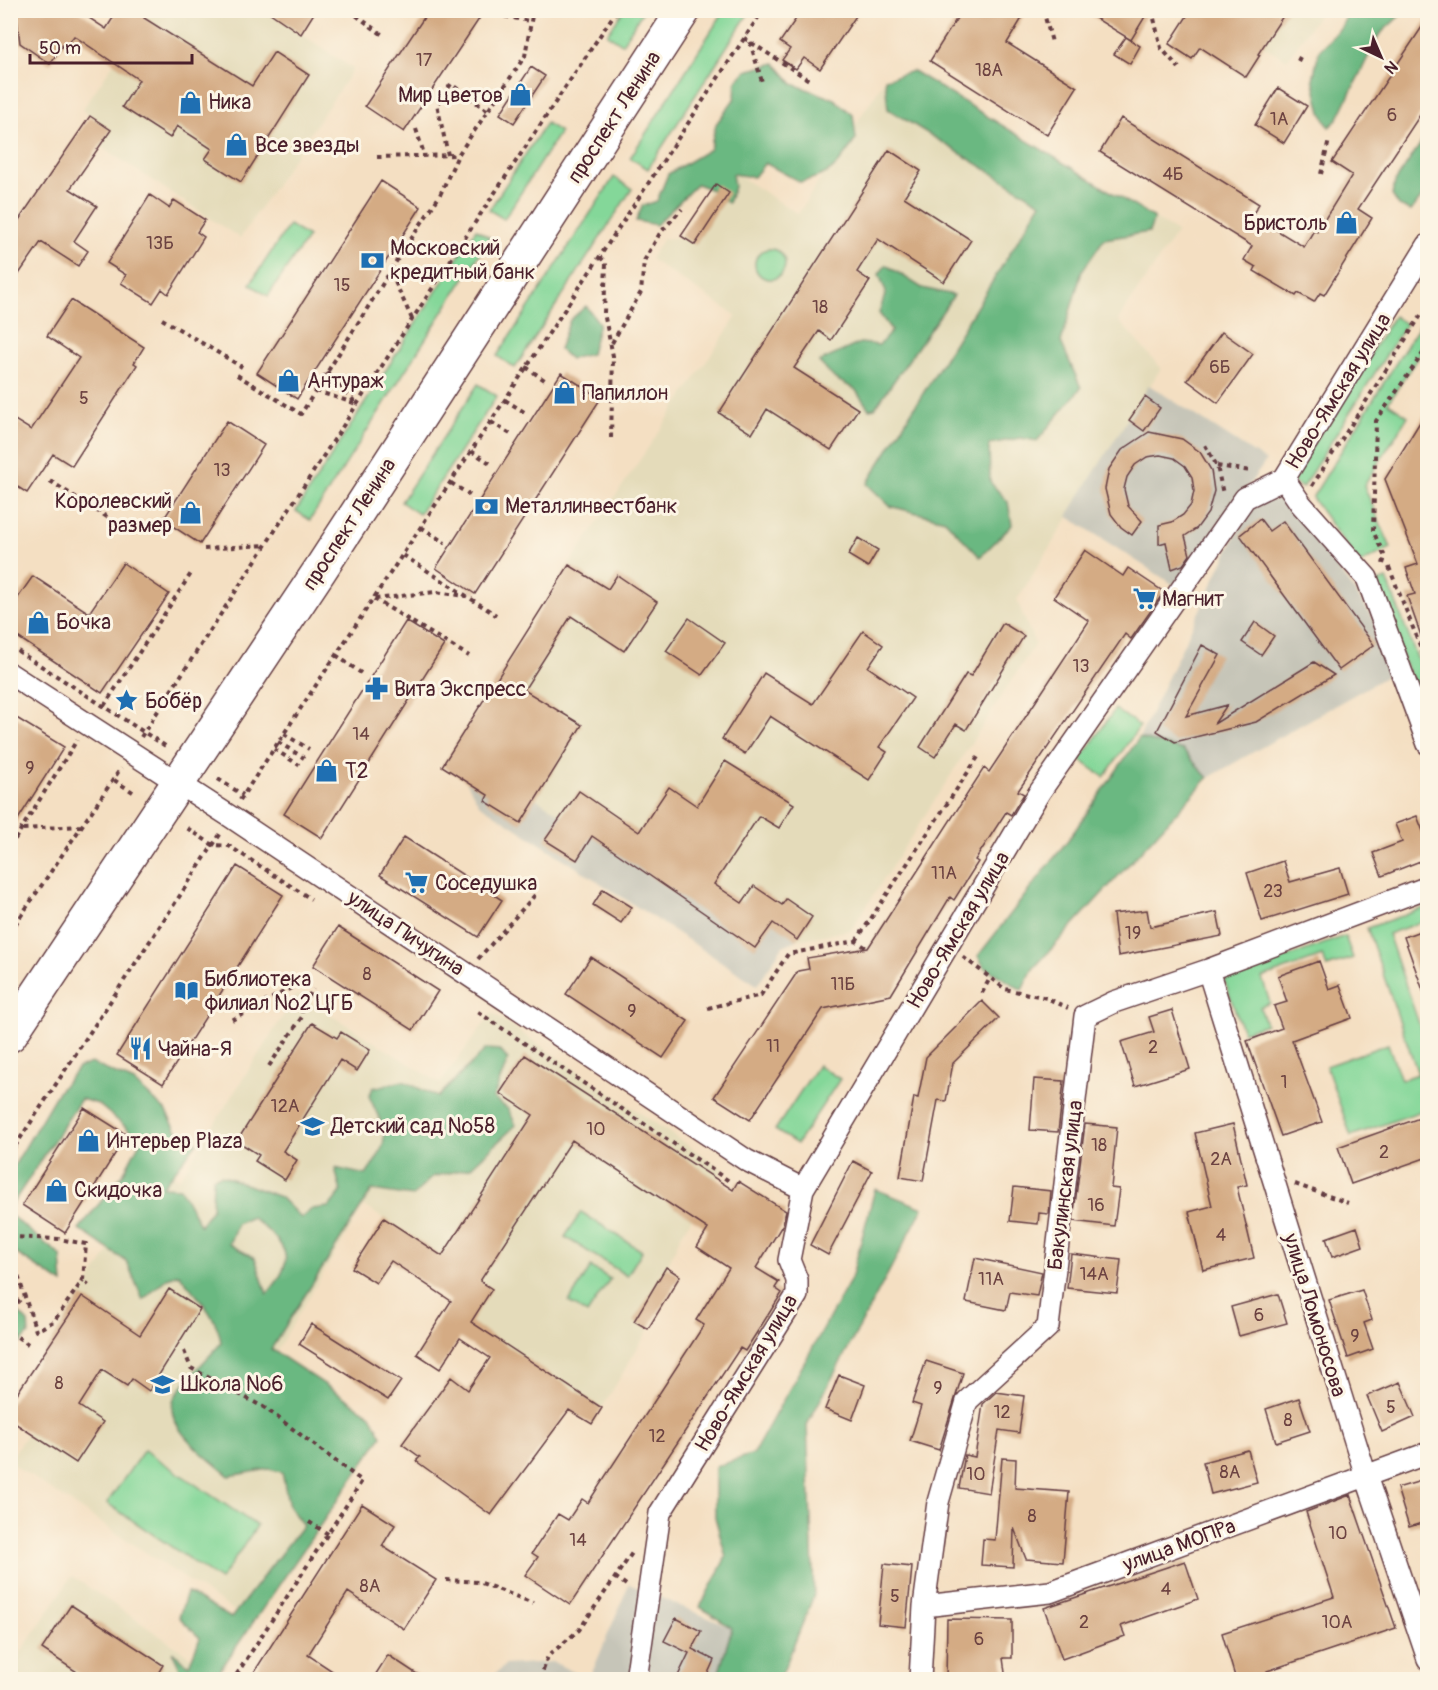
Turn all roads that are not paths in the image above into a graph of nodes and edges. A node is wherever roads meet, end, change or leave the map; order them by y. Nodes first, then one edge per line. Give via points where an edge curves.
1 (684, 10) edge
2 (1428, 245) edge
3 (1284, 479) junction
4 (10, 674) edge
5 (1428, 744) edge
6 (178, 783) junction
7 (1428, 887) edge
8 (1208, 970) junction
9 (10, 1035) edge
10 (803, 1189) junction
11 (1428, 1453) edge
12 (1366, 1476) junction
13 (924, 1606) junction
14 (1428, 1659) edge
15 (636, 1680) edge
16 (920, 1680) edge

1 - 6 main road, проспект Ленина
2 - 3 street, Ново-Ямская улица
3 - 5 street via 1301,504 1367,578
3 - 10 street, Ново-Ямская улица via 1245,498 1039,793
4 - 6 street, улица Пичугина
6 - 9 main road, проспект Ленина
6 - 10 street, улица Пичугина via 746,1160
7 - 8 street
8 - 12 street, улица Ломоносова
8 - 13 street, Бакулинская улица via 1085,1016 1048,1327 967,1401 938,1502
10 - 15 street, Ново-Ямская улица via 789,1260 797,1280 797,1295 660,1513
11 - 12 street, улица МОПРа
12 - 13 street, улица МОПРа via 1050,1592
12 - 14 street, улица Ломоносова
13 - 16 street, Бакулинская улица

